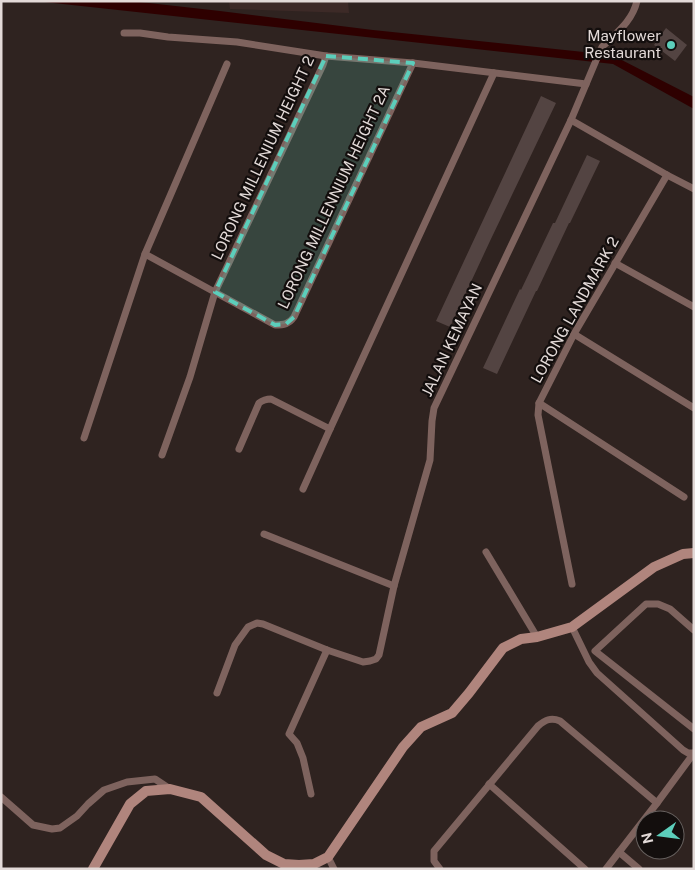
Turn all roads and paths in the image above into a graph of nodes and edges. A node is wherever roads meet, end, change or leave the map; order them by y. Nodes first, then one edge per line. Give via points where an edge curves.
1 (637, 1) edge
2 (124, 33) dead end
3 (326, 56) junction
4 (413, 63) junction
5 (228, 64) dead end
6 (494, 73) junction
7 (586, 84) junction
8 (571, 120) junction
9 (667, 175) junction
10 (694, 189) edge
11 (144, 254) junction
12 (616, 263) junction
13 (215, 292) junction
14 (694, 308) edge
15 (574, 334) junction
16 (539, 403) junction
17 (694, 408) edge
18 (330, 429) junction
19 (84, 438) dead end
20 (240, 449) dead end
21 (162, 455) dead end
22 (304, 489) dead end
23 (684, 497) dead end
24 (264, 534) dead end
25 (486, 552) dead end
26 (694, 553) edge
27 (572, 584) dead end
28 (394, 586) junction
29 (572, 627) junction
30 (694, 630) edge
31 (537, 638) junction
32 (327, 650) junction
33 (217, 693) dead end
34 (694, 729) edge
35 (694, 753) edge
36 (490, 784) junction
37 (170, 789) junction
38 (311, 794) dead end
39 (1, 798) edge
40 (658, 803) junction
41 (619, 852) junction
42 (328, 857) junction
43 (300, 867) edge
44 (93, 869) edge
45 (334, 869) edge
46 (440, 869) edge
47 (585, 869) edge
48 (606, 869) edge
49 (639, 869) edge

1 - 7 street, JALAN KEMAYAN via 629,20 602,47
2 - 3 street via 237,42
3 - 4 street, LORONG MILLENIUM HEIGHT 2
3 - 13 street, LORONG MILLENIUM HEIGHT 2
4 - 6 street, LORONG MILLENIUM HEIGHT 2
4 - 13 street, LORONG MILLENNIUM HEIGHT 2A via 290,322 275,325
5 - 11 street
6 - 7 street, LORONG MILLENIUM HEIGHT 2
6 - 18 street
7 - 8 street, JALAN KEMAYAN
8 - 9 street
8 - 28 street, JALAN KEMAYAN via 434,408 430,460
9 - 10 street
9 - 12 street, LORONG LANDMARK 2
11 - 13 street
11 - 19 street
12 - 14 street
12 - 15 street, LORONG LANDMARK 2
13 - 21 street, LORONG MILLENIUM HEIGHT 2 via 190,377
15 - 16 street, LORONG LANDMARK 2
15 - 17 street
16 - 23 street
16 - 27 street, LORONG LANDMARK 2 via 538,415
18 - 20 street via 271,399 263,400
18 - 22 street
24 - 28 street
25 - 31 street
26 - 29 main road via 683,554 654,567
28 - 32 street, JALAN KEMAYAN via 376,659 363,662
29 - 31 main road
29 - 35 street via 597,673 683,750
30 - 34 street via 670,609 646,604 595,651
31 - 42 main road via 521,639 503,648 452,713 421,727 403,747
32 - 33 street, JALAN KEMAYAN via 257,623 248,628 235,645
32 - 38 street via 289,734 303,758
35 - 40 street
36 - 40 street via 538,726 554,718
36 - 46 street via 434,851 434,861
36 - 47 street
37 - 39 street via 155,779 127,782 104,790 78,816 60,828 52,829 33,825
37 - 43 main road via 201,797 266,855
37 - 44 main road via 146,791 130,804
40 - 41 street
41 - 48 street
41 - 49 street
42 - 43 main road
42 - 45 street

